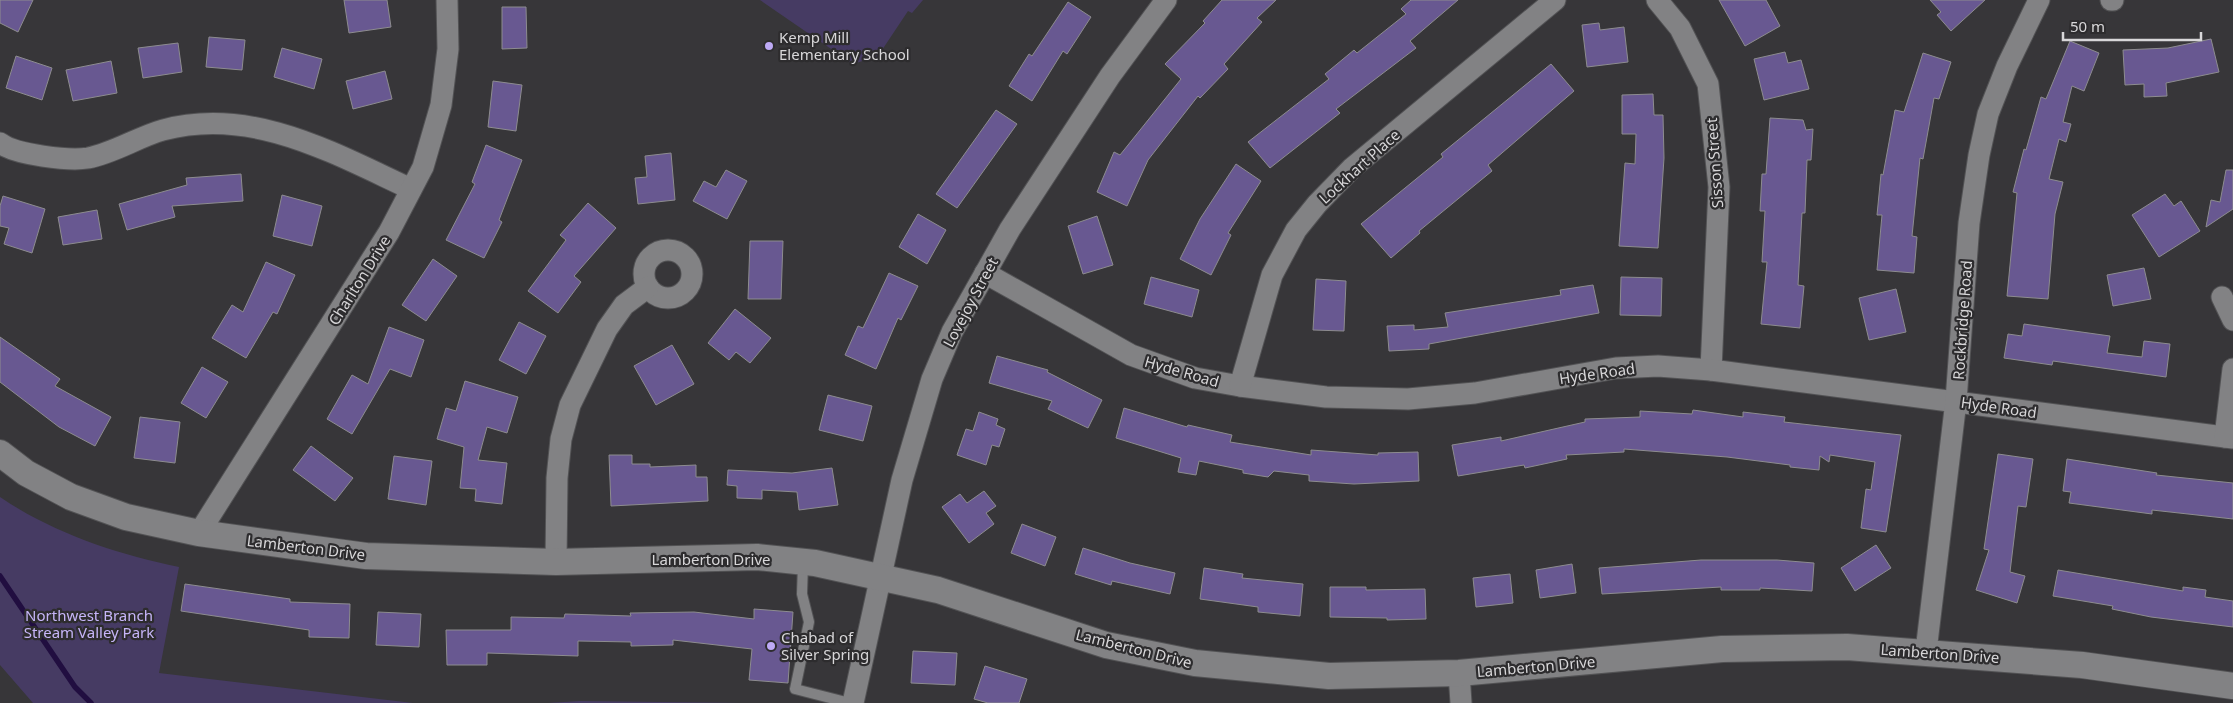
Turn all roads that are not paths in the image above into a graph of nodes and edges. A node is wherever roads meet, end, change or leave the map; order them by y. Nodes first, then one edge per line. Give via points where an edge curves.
1 (446, 0) edge
2 (1166, 0) edge
3 (1555, 0) edge
4 (1657, 0) edge
5 (2039, 0) edge
6 (0, 143) edge
7 (411, 189) junction
8 (985, 273) junction
9 (648, 287) dead end
10 (2222, 297) dead end
11 (2233, 320) edge
12 (2233, 369) edge
13 (1711, 370) junction
14 (1240, 386) junction
15 (1956, 401) junction
16 (2229, 438) edge
17 (0, 454) edge
18 (199, 533) junction
19 (556, 562) junction
20 (803, 562) junction
21 (881, 577) junction
22 (1926, 651) junction
23 (1459, 673) junction
24 (2233, 686) edge
25 (852, 703) edge
26 (1461, 703) edge

1 - 7 street, Charlton Drive via 448,49 441,105 423,167
2 - 8 street, Lovejoy Street via 1110,76
3 - 14 street, Lockhart Place via 1352,168 1317,204 1296,230 1272,275
4 - 13 street, Sisson Street via 1680,28 1708,84 1719,186
5 - 15 street, Rockbridge Road via 1988,114 1979,155 1969,223
6 - 7 street via 31,156 87,158 164,130 211,123 241,125 306,140
7 - 18 street, Charlton Drive via 389,232
8 - 14 street, Hyde Road via 1131,356 1195,378
8 - 21 street, Lovejoy Street via 952,332 932,379 902,480
9 - 19 street via 624,305 607,329 570,405 561,439 557,478
10 - 11 street
12 - 16 street
13 - 14 street, Hyde Road via 1658,366 1616,368 1475,393 1408,399 1326,397
13 - 15 street, Hyde Road
15 - 16 street, Hyde Road
15 - 22 street, Rockbridge Road
17 - 18 street, Lamberton Drive via 26,473 71,497 126,517
18 - 19 street, Lamberton Drive via 366,556
19 - 20 street, Lamberton Drive via 757,557
20 - 21 street, Lamberton Drive
20 - 25 lane via 802,594 809,622 795,689
21 - 23 street, Lamberton Drive via 938,590 1106,644 1195,664 1329,676
21 - 25 street, Lovejoy Street
22 - 23 street, Lamberton Drive via 1847,646 1722,649
22 - 24 street, Lamberton Drive via 2082,665
23 - 26 street

